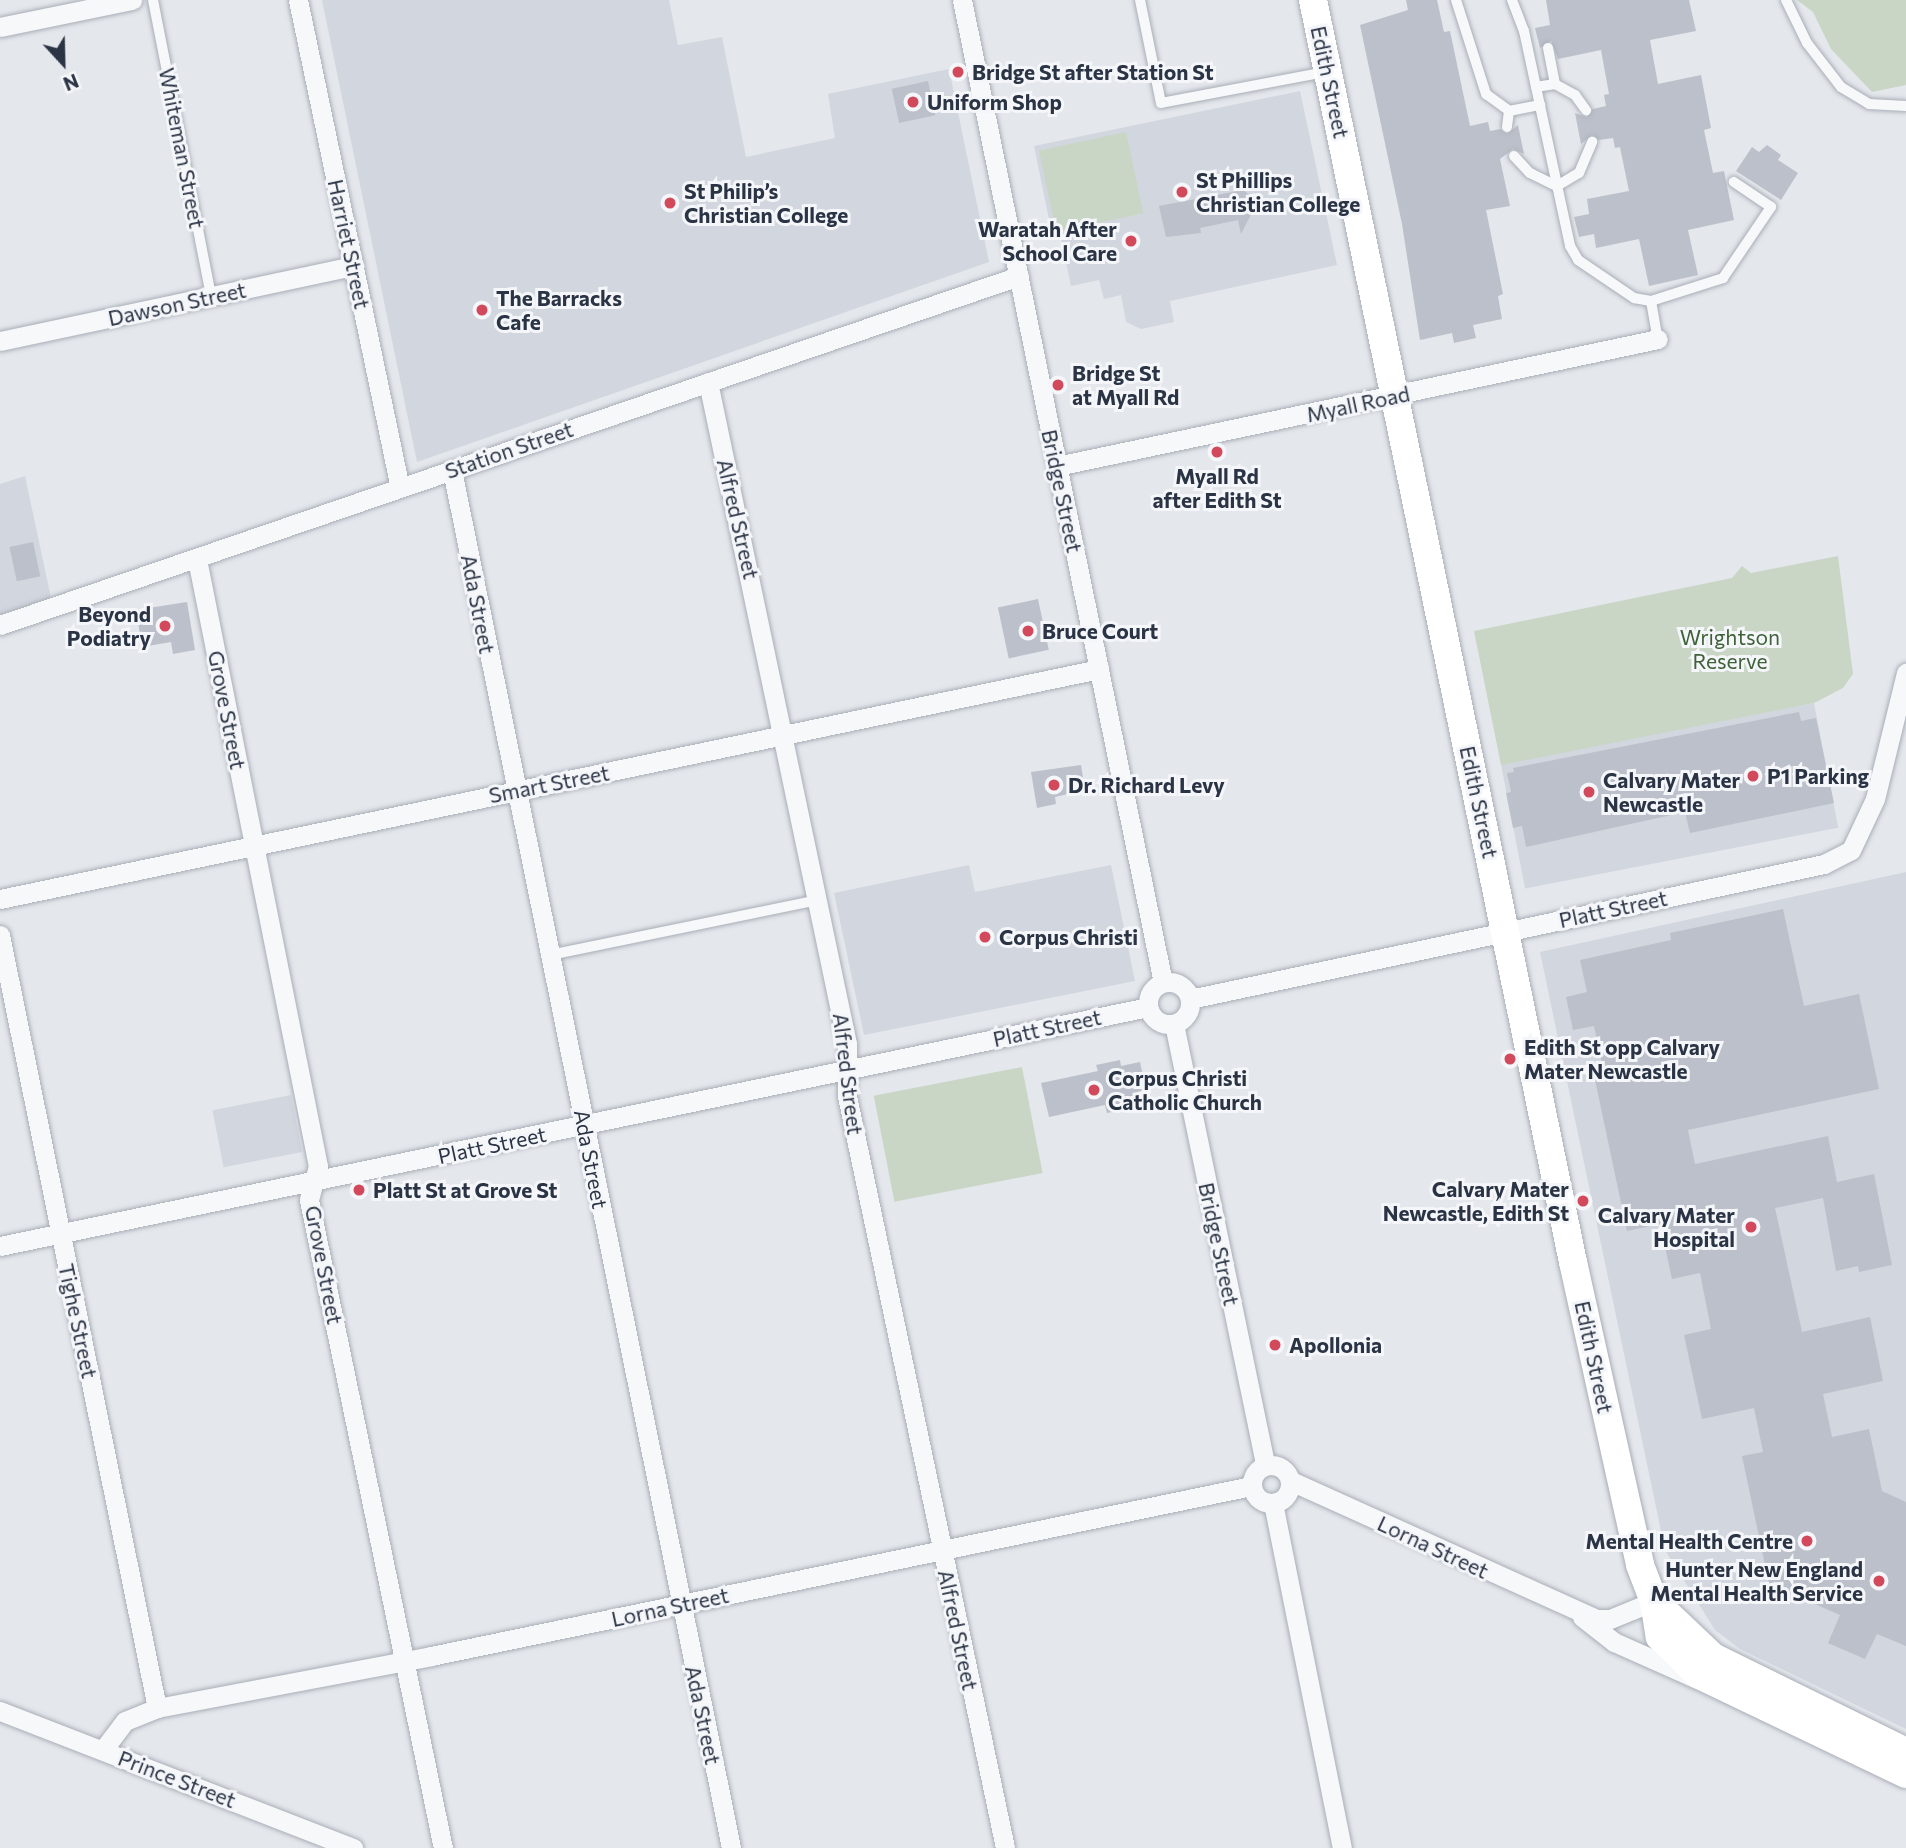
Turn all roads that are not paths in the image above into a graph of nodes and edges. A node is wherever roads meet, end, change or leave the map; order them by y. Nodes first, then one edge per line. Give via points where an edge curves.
1 (132, 0) edge
2 (153, 0) edge
3 (298, 0) edge
4 (962, 0) edge
5 (1140, 0) edge
6 (1313, 0) edge
7 (1456, 0) edge
8 (1512, 0) edge
9 (1786, 0) edge
10 (0, 27) edge
11 (1548, 48) dead end
12 (1328, 71) junction
13 (1555, 84) junction
14 (1536, 88) junction
15 (1540, 105) junction
16 (1906, 106) edge
17 (1586, 110) dead end
18 (1509, 111) junction
19 (1507, 127) dead end
20 (1592, 142) dead end
21 (1514, 156) dead end
22 (1734, 182) dead end
23 (1557, 186) junction
24 (354, 266) junction
25 (1019, 276) junction
26 (211, 296) junction
27 (1651, 300) junction
28 (1658, 339) joint
29 (0, 341) edge
30 (708, 382) junction
31 (1395, 397) junction
32 (1057, 466) junction
33 (452, 470) junction
34 (400, 487) junction
35 (197, 559) junction
36 (0, 625) edge
37 (1099, 669) junction
38 (1906, 673) edge
39 (785, 736) junction
40 (515, 790) junction
41 (254, 846) junction
42 (0, 899) edge
43 (817, 900) junction
44 (1505, 932) junction
45 (0, 935) edge
46 (550, 955) junction
47 (1163, 983) junction
48 (1190, 999) junction
49 (1148, 1007) junction
50 (1174, 1024) junction
51 (847, 1072) junction
52 (584, 1126) junction
53 (314, 1182) junction
54 (61, 1233) junction
55 (0, 1246) edge
56 (1265, 1465) junction
57 (1291, 1482) junction
58 (1251, 1486) junction
59 (1273, 1503) junction
60 (941, 1550) junction
61 (1654, 1601) junction
62 (680, 1605) junction
63 (1575, 1612) junction
64 (405, 1661) junction
65 (1745, 1700) junction
66 (157, 1707) junction
67 (0, 1711) edge
68 (103, 1750) junction
69 (1906, 1752) edge
70 (1906, 1774) edge
71 (353, 1848) edge
72 (443, 1848) edge
73 (731, 1848) edge
74 (1005, 1848) edge
75 (1342, 1848) edge

1 - 10 street
2 - 26 lane, Whiteman Street
3 - 24 street, Harriet Street
4 - 25 street, Bridge Street
5 - 12 lane via 1161,103
6 - 12 main road, Edith Street
7 - 18 lane via 1486,94
8 - 14 lane
9 - 16 lane via 1807,43 1841,87 1869,104
11 - 13 lane
12 - 31 main road, Edith Street
13 - 14 lane
13 - 17 lane via 1575,95
14 - 15 lane
15 - 18 lane
15 - 23 lane
18 - 19 lane
20 - 23 lane via 1578,173
21 - 23 lane via 1530,173
22 - 27 lane via 1771,207 1723,278
23 - 27 lane via 1570,246 1578,260 1634,298
24 - 26 street, Dawson Street
24 - 34 street, Harriet Street
25 - 30 street, Station Street
25 - 32 street, Bridge Street
26 - 29 street, Dawson Street
27 - 28 lane
28 - 31 street, Myall Road
30 - 33 street, Station Street
30 - 39 street, Alfred Street
31 - 32 street, Myall Road
31 - 44 main road, Edith Street
32 - 37 street, Bridge Street
33 - 34 street, Station Street
33 - 40 street, Ada Street
34 - 35 street, Station Street
35 - 36 street, Station Street
35 - 41 street, Grove Street
37 - 39 street, Smart Street
37 - 47 street, Bridge Street
38 - 44 street, Platt Street via 1875,799 1851,850 1824,864
39 - 40 street, Smart Street
39 - 43 street, Alfred Street
40 - 41 street, Smart Street
40 - 46 street, Ada Street
41 - 42 street, Smart Street
41 - 53 street, Grove Street via 318,1166
43 - 46 lane
43 - 51 street, Alfred Street via 849,1055
44 - 48 street, Platt Street
44 - 61 main road, Edith Street via 1640,1565
45 - 54 street, Tighe Street
46 - 52 street, Ada Street
47 - 48 street via 1178,984
47 - 49 street via 1149,995
48 - 50 street via 1186,1015
49 - 50 street via 1157,1021
49 - 51 street, Platt Street
50 - 56 street, Bridge Street
51 - 52 street, Platt Street
51 - 60 street, Alfred Street via 847,1096
52 - 53 street, Platt Street
52 - 62 street, Ada Street
53 - 54 street, Platt Street
53 - 64 street, Grove Street via 309,1200
54 - 55 street, Platt Street
54 - 66 street, Tighe Street
56 - 57 street via 1282,1467
56 - 58 street via 1253,1475
57 - 59 street via 1286,1496
57 - 63 street, Lorna Street
58 - 59 street via 1259,1499
58 - 60 street, Lorna Street
59 - 75 street
60 - 62 street, Lorna Street
60 - 74 street, Alfred Street
61 - 63 street, Lorna Street via 1610,1619
61 - 65 main road, Lorna Street via 1665,1644 1699,1675
61 - 69 main road via 1713,1657
62 - 64 street, Lorna Street
62 - 73 street, Ada Street
63 - 65 street, Lorna Street via 1614,1642
64 - 66 street, Lorna Street
64 - 72 street, Grove Street
65 - 70 main road, Lorna Street
66 - 68 street, Lorna Street via 125,1721
67 - 68 street, Prince Street
68 - 71 street, Prince Street

